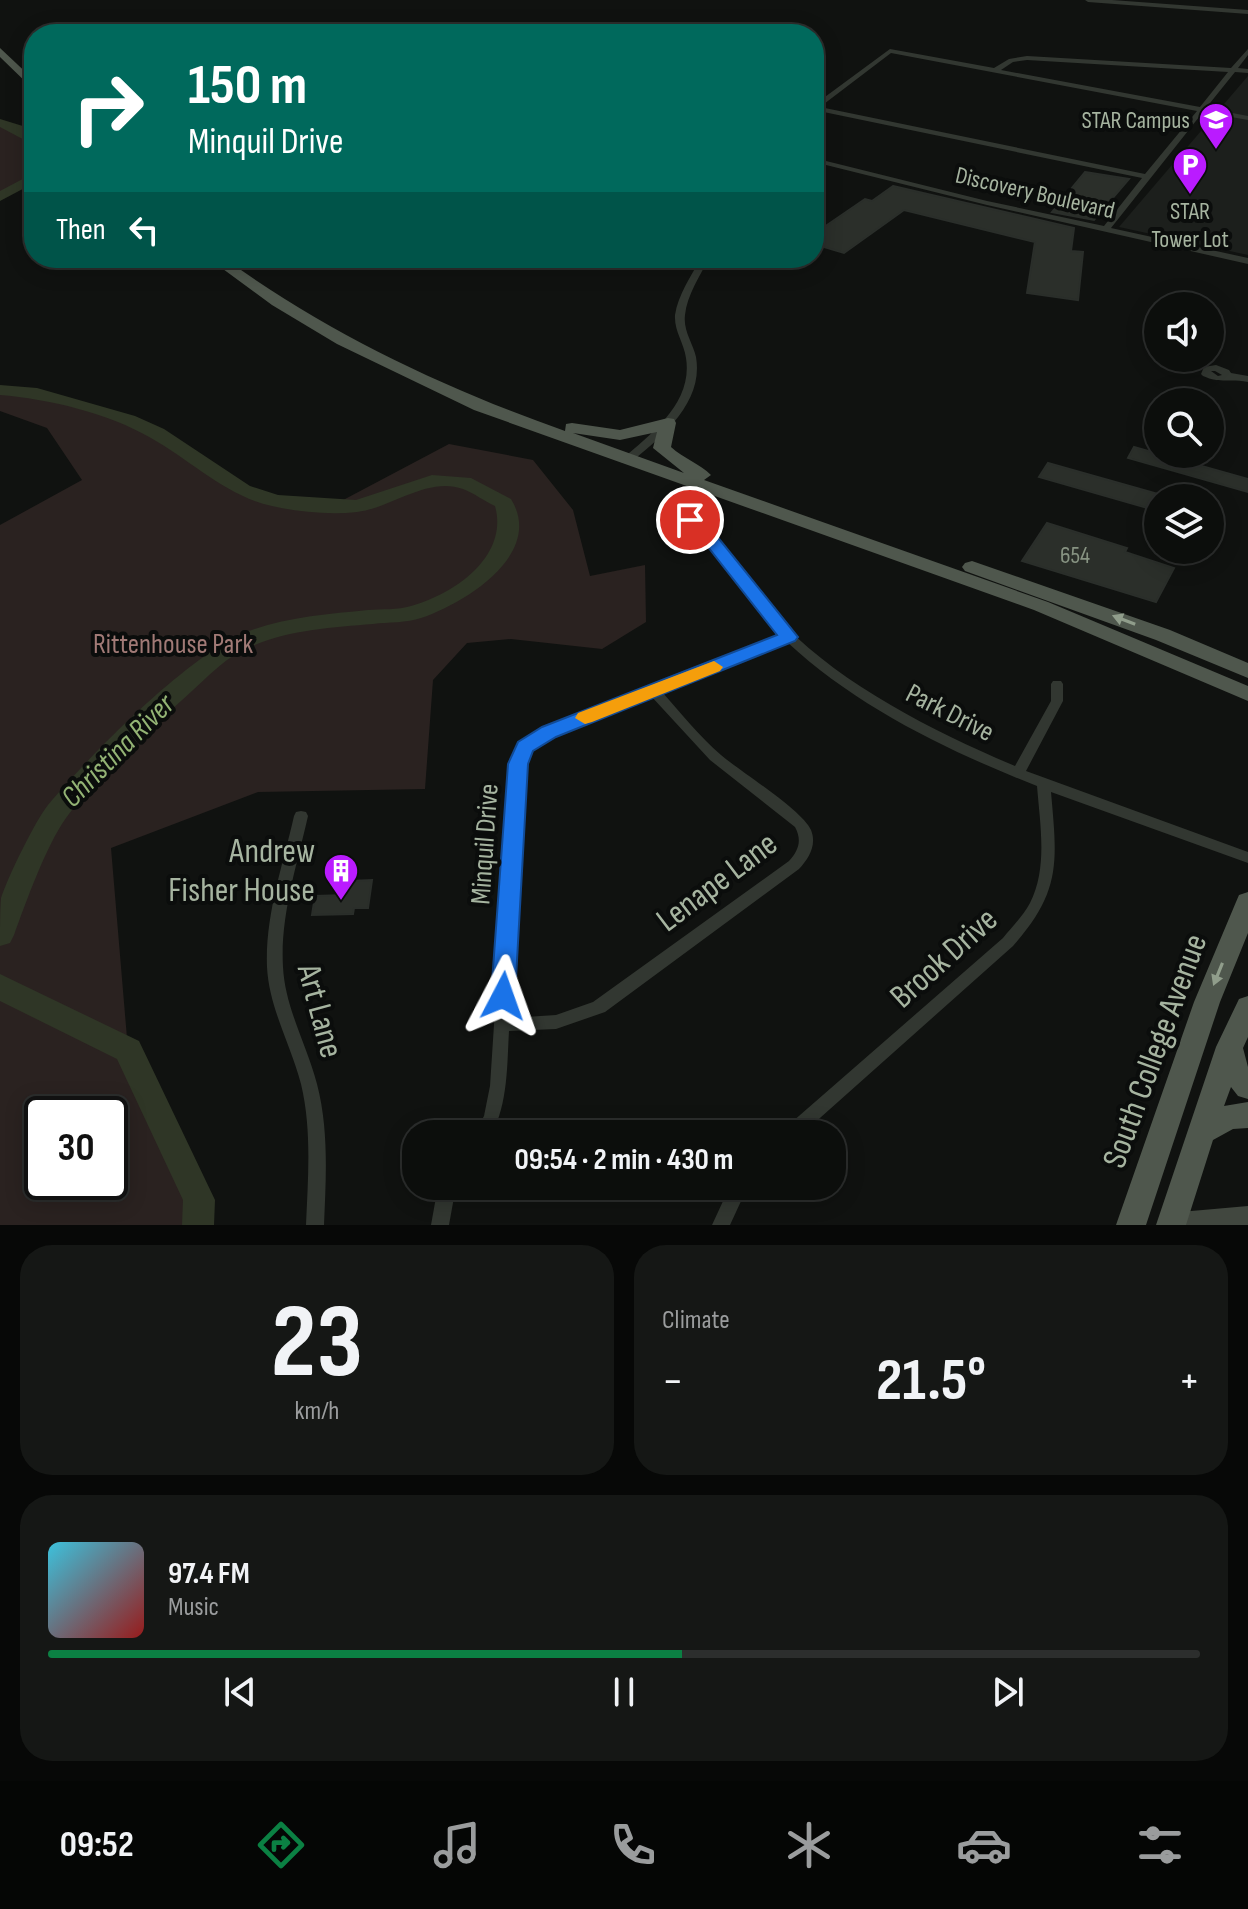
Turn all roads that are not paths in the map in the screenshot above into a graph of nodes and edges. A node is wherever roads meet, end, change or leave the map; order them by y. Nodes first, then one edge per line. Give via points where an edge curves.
1 (1088, 0) edge
2 (1248, 12) edge
3 (0, 51) edge
4 (1248, 51) edge
5 (1233, 69) junction
6 (995, 71) junction
7 (1248, 71) edge
8 (24, 76) edge
9 (824, 100) edge
10 (824, 110) edge
11 (1201, 110) junction
12 (1248, 118) edge
13 (824, 162) edge
14 (1147, 177) junction
15 (1105, 230) junction
16 (1248, 261) edge
17 (230, 268) edge
18 (252, 268) edge
19 (701, 268) edge
20 (1228, 375) dead end
21 (1248, 379) edge
22 (668, 423) junction
23 (572, 428) junction
24 (632, 456) junction
25 (702, 475) junction
26 (690, 520) dead end
27 (1163, 635) junction
28 (788, 637) junction
29 (1248, 664) edge
30 (1057, 684) dead end
31 (1244, 688) edge
32 (654, 691) junction
33 (1019, 772) junction
34 (1043, 782) junction
35 (301, 816) dead end
36 (1248, 858) edge
37 (1248, 902) edge
38 (1248, 1007) edge
39 (501, 1025) junction
40 (1230, 1047) junction
41 (1248, 1087) edge
42 (1248, 1115) edge
43 (489, 1120) edge
44 (806, 1120) edge
45 (1200, 1133) junction
46 (444, 1200) edge
47 (733, 1200) edge
48 (1248, 1219) edge
49 (315, 1225) edge
50 (440, 1225) edge
51 (721, 1225) edge
52 (1131, 1225) edge
53 (1171, 1225) edge
54 (1180, 1225) edge

1 - 2 street
3 - 8 main road
4 - 5 street
5 - 6 street via 1027,58 1011,60
5 - 7 street
5 - 11 street
6 - 9 street via 890,51
6 - 11 street
10 - 14 street
11 - 12 street
11 - 14 street
13 - 15 street, Discovery Boulevard
14 - 15 street
15 - 16 street, Discovery Boulevard
17 - 24 main road via 300,316 401,371 480,406
18 - 23 main road via 309,307 387,349
19 - 22 street via 681,314 692,379
20 - 21 street
22 - 23 main road via 624,438
22 - 24 street
22 - 25 main road via 662,448
23 - 24 main road
24 - 25 main road
24 - 31 main road via 1041,606
27 -> 25 main road
26 - 28 street, Park Drive
27 - 29 main road
27 - 31 main road
28 - 32 street, Minquil Drive
28 - 33 street, Park Drive via 893,713
30 - 33 street via 1057,701
32 - 39 street, Minquil Drive via 539,736 520,755
32 - 39 street, Lenape Lane via 715,757 800,823 807,838 805,853 599,1007 556,1022
33 - 34 street, Park Drive
34 - 36 street, Park Drive
34 - 44 street, Brook Drive via 1049,868 1034,913 1008,942
35 - 49 street, Art Lane via 277,928 275,967 280,1005 313,1105
37 -> 52 main road, South College Avenue via 1207,1002
38 - 40 main road
39 - 43 street, Minquil Drive via 496,1103
40 - 41 main road via 1236,1074
40 - 45 main road
42 - 45 main road via 1229,1117
45 - 53 main road
46 - 50 street
47 - 51 street
48 - 54 street

